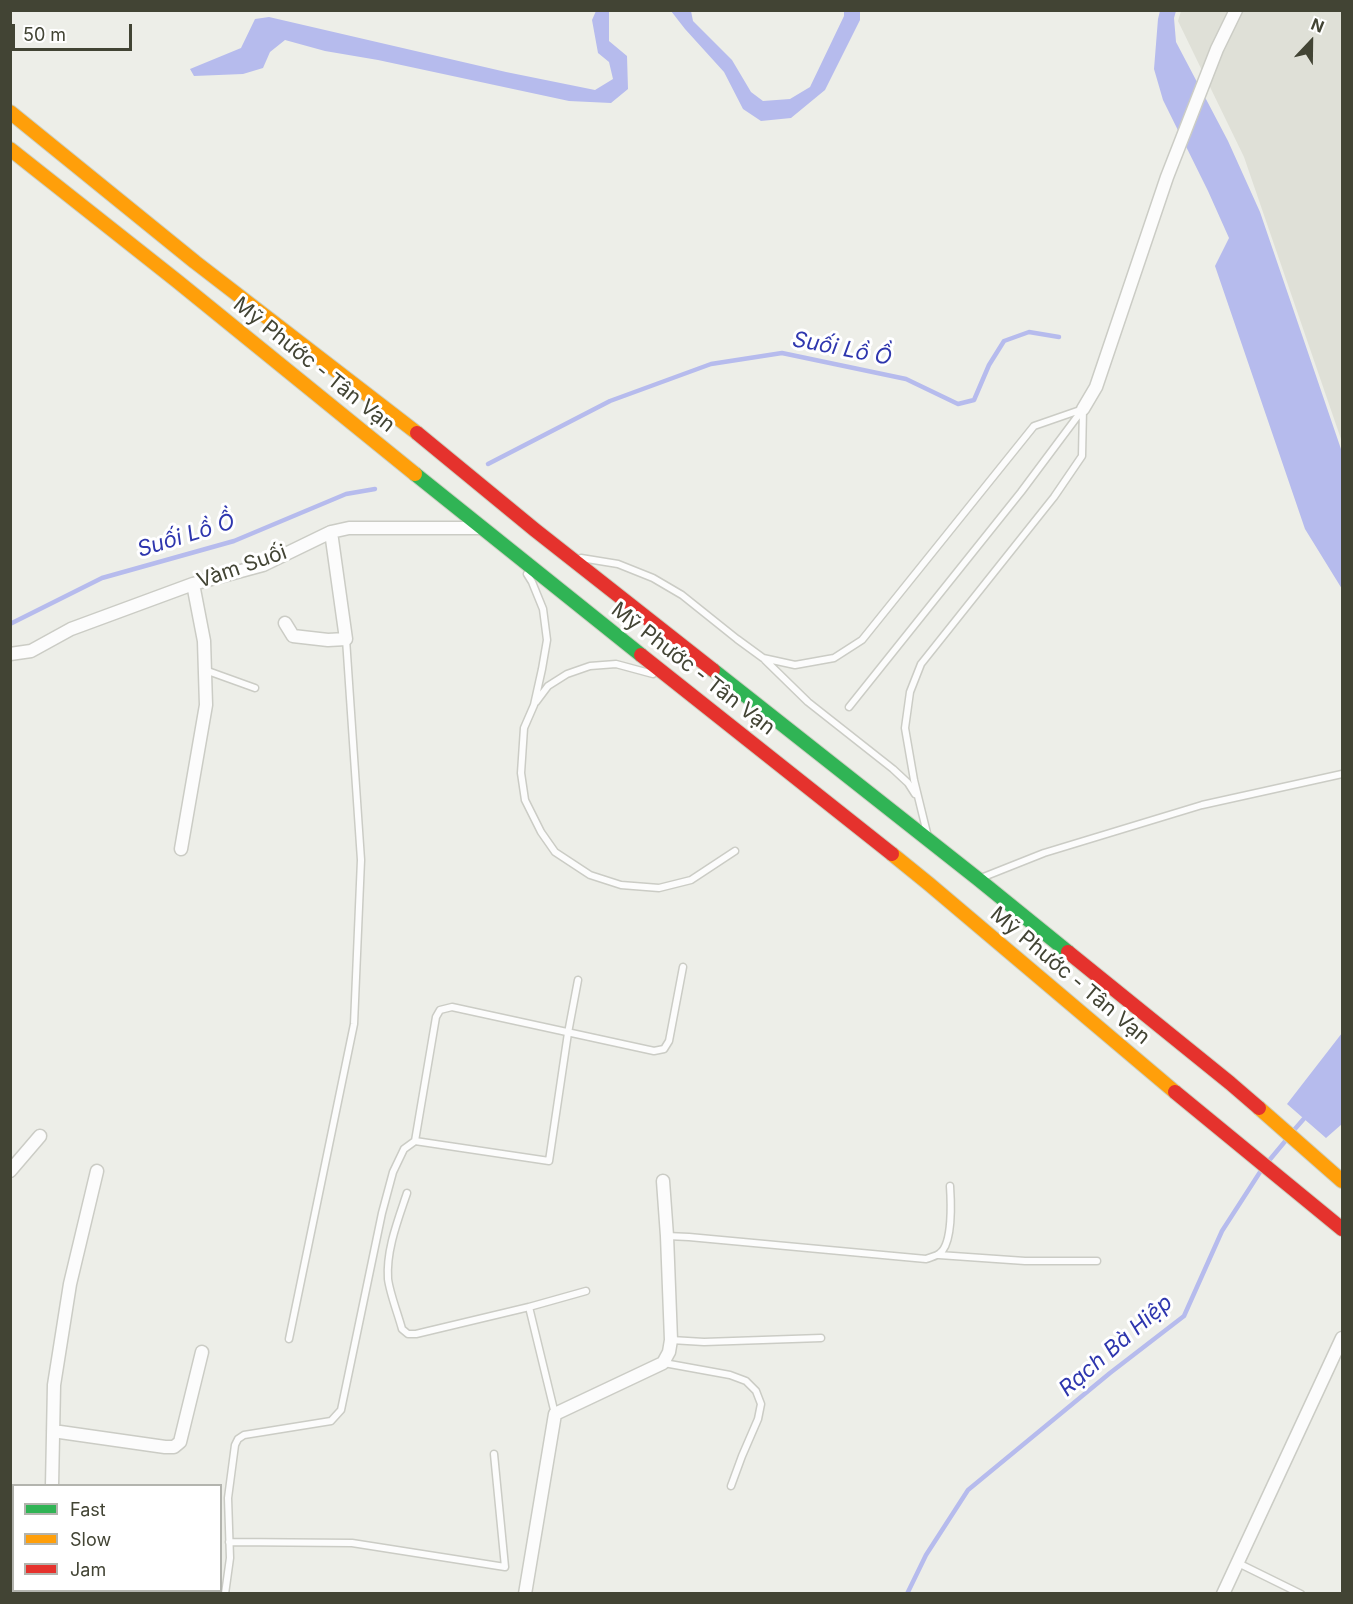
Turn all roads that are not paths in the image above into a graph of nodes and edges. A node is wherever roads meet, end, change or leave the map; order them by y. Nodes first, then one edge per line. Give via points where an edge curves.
1 (1236, 10) edge
2 (10, 112) edge
3 (10, 149) edge
4 (1083, 409) junction
5 (483, 528) junction
6 (331, 532) junction
7 (509, 550) junction
8 (568, 556) junction
9 (193, 584) junction
10 (285, 623) dead end
11 (346, 639) junction
12 (10, 654) edge
13 (763, 658) junction
14 (205, 670) junction
15 (671, 679) junction
16 (255, 688) dead end
17 (534, 705) junction
18 (849, 707) dead end
19 (1342, 774) edge
20 (919, 800) junction
21 (929, 842) junction
22 (181, 849) dead end
23 (735, 851) dead end
24 (978, 879) junction
25 (683, 967) dead end
26 (578, 980) dead end
27 (568, 1033) junction
28 (40, 1136) dead end
29 (415, 1141) junction
30 (10, 1171) edge
31 (97, 1171) dead end
32 (1342, 1180) edge
33 (663, 1181) dead end
34 (950, 1186) dead end
35 (407, 1193) dead end
36 (1342, 1230) edge
37 (667, 1236) junction
38 (939, 1255) junction
39 (1097, 1262) dead end
40 (586, 1291) dead end
41 (529, 1306) junction
42 (821, 1338) dead end
43 (1342, 1338) edge
44 (289, 1339) dead end
45 (671, 1340) junction
46 (202, 1352) dead end
47 (663, 1363) junction
48 (555, 1414) junction
49 (53, 1431) junction
50 (494, 1454) dead end
51 (52, 1484) edge
52 (731, 1486) dead end
53 (229, 1542) junction
54 (1238, 1563) junction
55 (225, 1593) edge
56 (525, 1593) edge
57 (1223, 1593) edge
58 (1301, 1593) edge

1 - 4 street via 1167,177 1096,387
2 - 8 main road, Mỹ Phước - Tân Vạn
3 - 5 main road, Mỹ Phước - Tân Vạn
4 - 13 lane via 1034,426 862,640 834,658 795,665
4 - 18 lane
4 - 20 lane via 1082,456 921,664 910,692 905,728
5 - 6 street, Vàm Suối via 349,528
5 - 7 main road, Mỹ Phước - Tân Vạn
6 - 9 street, Vàm Suối via 263,565
6 - 11 street
7 - 15 main road, Mỹ Phước - Tân Vạn
7 - 17 lane via 532,582 543,609 547,640
8 - 13 lane via 618,564 653,578
8 - 21 main road, Mỹ Phước - Tân Vạn
9 - 12 street, Vàm Suối via 71,629 31,651
9 - 14 street via 204,641
10 - 11 street via 293,636
11 - 44 lane via 361,860 354,1024
13 - 20 lane via 808,702 894,769
14 - 16 lane
14 - 22 street via 206,705
15 - 17 lane via 616,664 590,666 548,686
15 - 36 main road, Mỹ Phước - Tân Vạn via 929,884
17 - 23 lane via 524,728 520,773 525,801 555,852 590,875 621,885 658,888 691,879
19 - 24 lane via 1202,805 1044,852
20 - 21 lane
21 - 24 main road, Mỹ Phước - Tân Vạn
24 - 32 main road, Mỹ Phước - Tân Vạn via 1230,1083
25 - 27 lane via 669,1041 664,1049 654,1051
26 - 27 lane
27 - 29 lane via 452,1007 440,1011
27 - 29 lane via 549,1161
28 - 30 street
29 - 53 lane via 404,1149 393,1172 340,1410 331,1421 238,1439 228,1498
31 - 49 street via 70,1284 54,1386
33 - 37 street
34 - 38 lane via 949,1234
35 - 41 lane via 395,1230 388,1281 402,1329 416,1334
37 - 38 lane via 926,1259
37 - 45 street
38 - 39 lane
40 - 41 lane
41 - 48 lane
42 - 45 lane
43 - 54 street
45 - 47 street
46 - 49 street via 180,1442 174,1447
47 - 48 street
47 - 52 lane via 730,1375 756,1391 761,1404 758,1419
48 - 56 street
49 - 51 street
50 - 53 lane via 505,1567 352,1543
53 - 55 lane
54 - 57 street
54 - 58 lane

